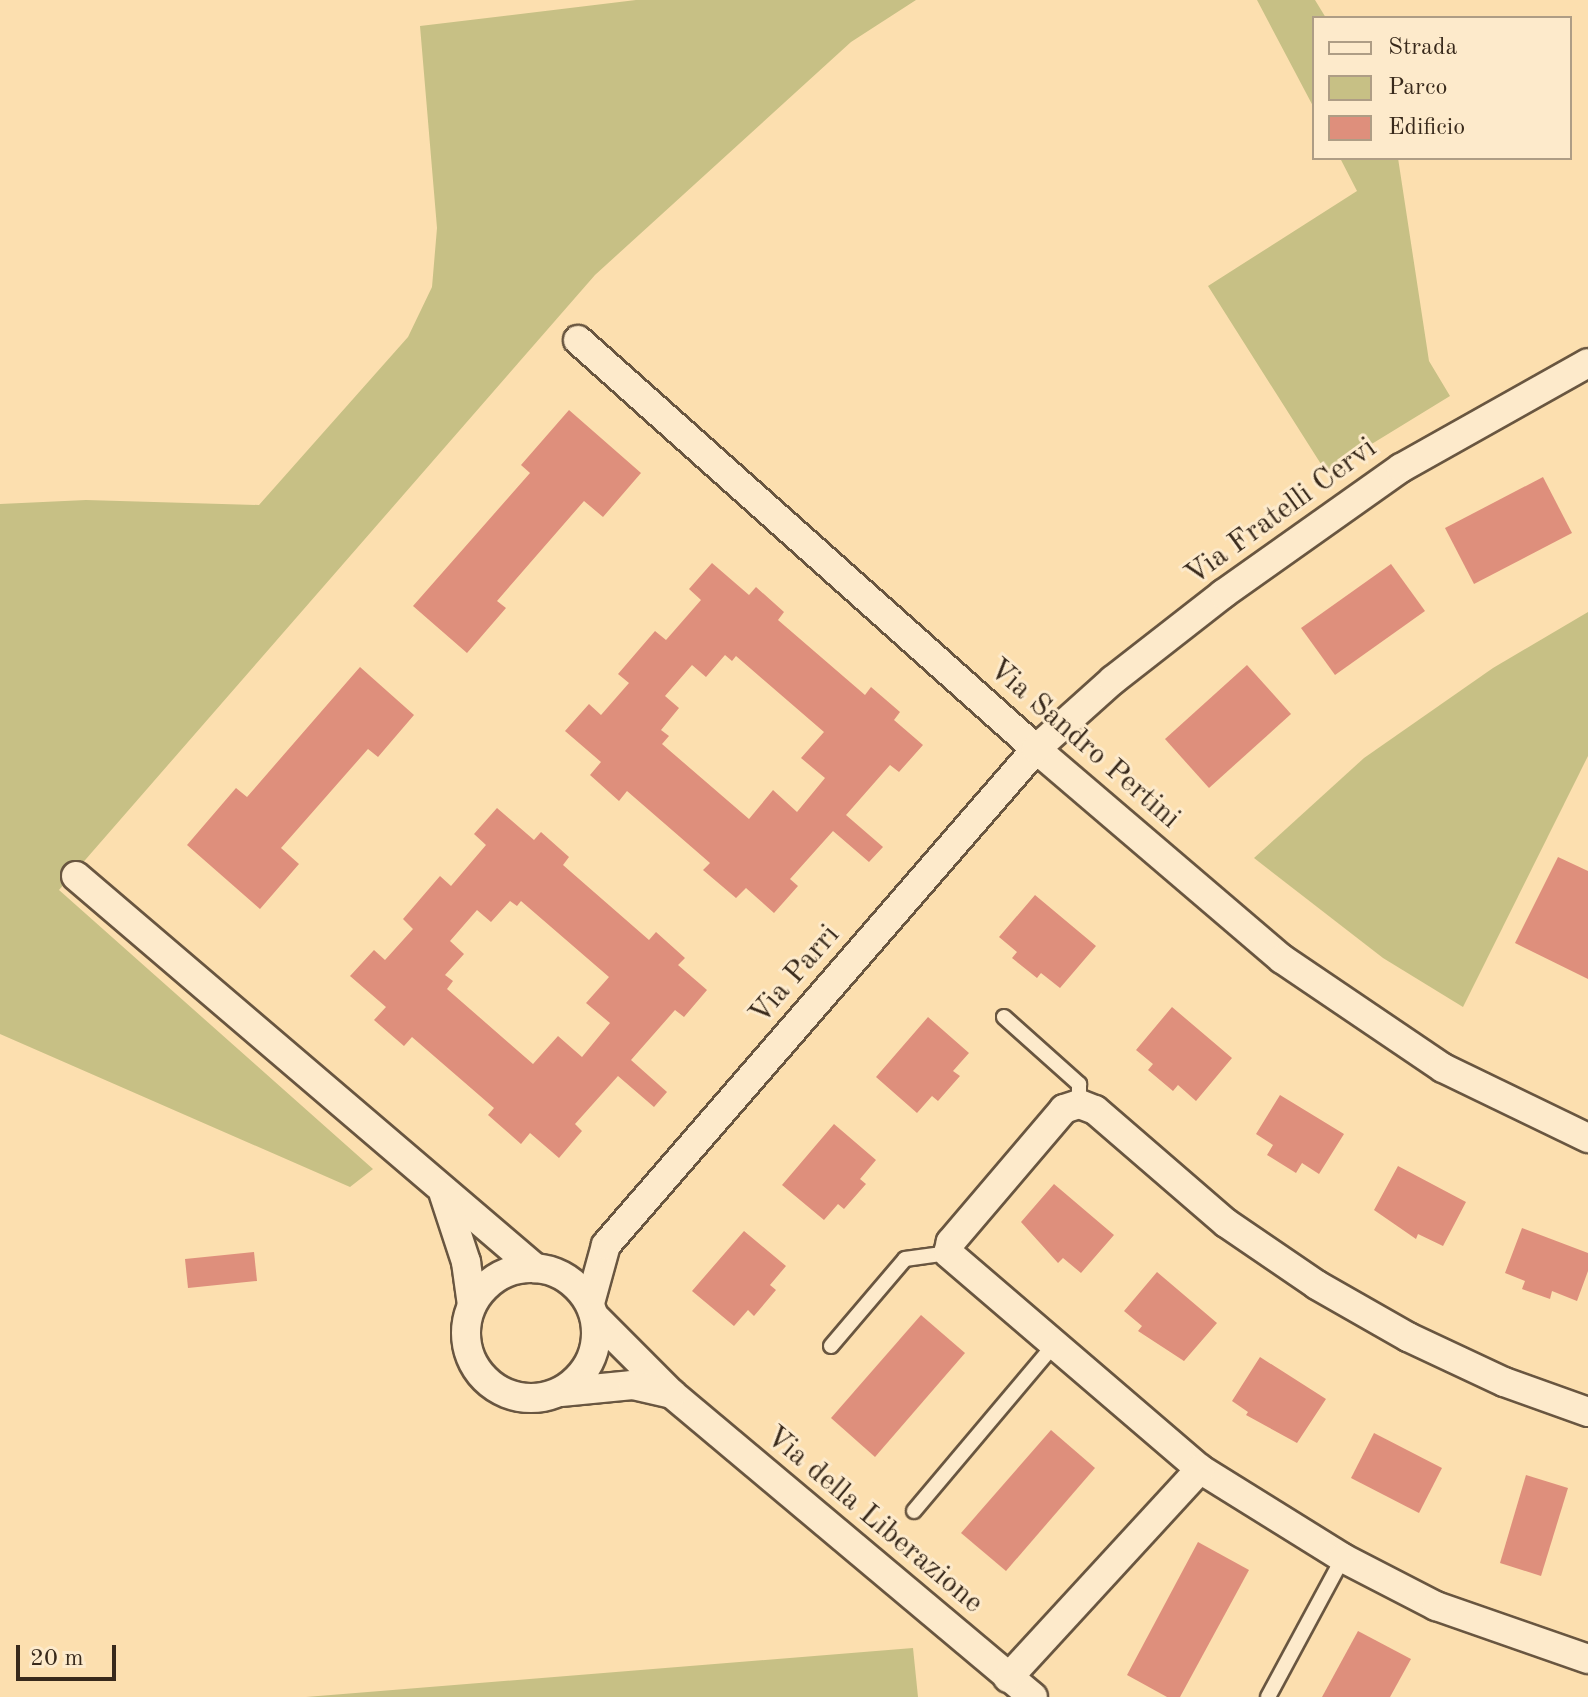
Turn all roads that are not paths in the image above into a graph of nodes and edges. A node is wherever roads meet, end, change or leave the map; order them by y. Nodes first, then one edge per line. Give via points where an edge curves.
1 (578, 340) dead end
2 (1588, 363) edge
3 (1036, 749) junction
4 (76, 876) dead end
5 (1004, 1017) dead end
6 (1079, 1104) junction
7 (1588, 1138) edge
8 (444, 1195) junction
9 (606, 1245) junction
10 (948, 1253) junction
11 (538, 1268) junction
12 (472, 1305) junction
13 (592, 1310) junction
14 (831, 1346) dead end
15 (1053, 1346) junction
16 (557, 1393) junction
17 (672, 1394) junction
18 (1588, 1412) edge
19 (1200, 1469) junction
20 (914, 1511) dead end
21 (1343, 1558) junction
22 (1588, 1659) edge
23 (1008, 1678) junction
24 (1033, 1697) edge
25 (1268, 1697) edge

1 - 3 street, Via Sandro Pertini
2 - 3 street, Via Fratelli Cervi via 1401,468 1223,594
3 - 7 street, Via Sandro Pertini via 1282,959 1443,1068
3 - 9 street, Via Parri
4 - 8 street, Via della Liberazione
5 - 6 lane via 1079,1084
6 - 10 street via 1064,1109 951,1242
6 - 18 street via 1095,1110 1226,1223 1317,1285 1408,1337 1504,1382
8 - 11 street, Via della Liberazione
8 - 12 street, Via della Liberazione via 466,1262
9 - 11 street, Via Parri via 577,1261
9 - 13 street, Via Parri
10 - 14 lane via 905,1259
10 - 15 street
11 - 12 street via 498,1276
11 - 13 street, Via della Liberazione via 567,1278
12 - 16 street, Via della Liberazione via 466,1343 483,1378 517,1397
13 - 16 street via 597,1340 590,1362 576,1381
13 - 17 street, Via della Liberazione
15 - 19 street
15 - 20 lane
16 - 17 street, Via della Liberazione via 633,1385
17 - 23 street, Via della Liberazione
19 - 21 street
19 - 23 street
21 - 22 street via 1436,1606
21 - 25 lane
23 - 24 street, Via della Liberazione

